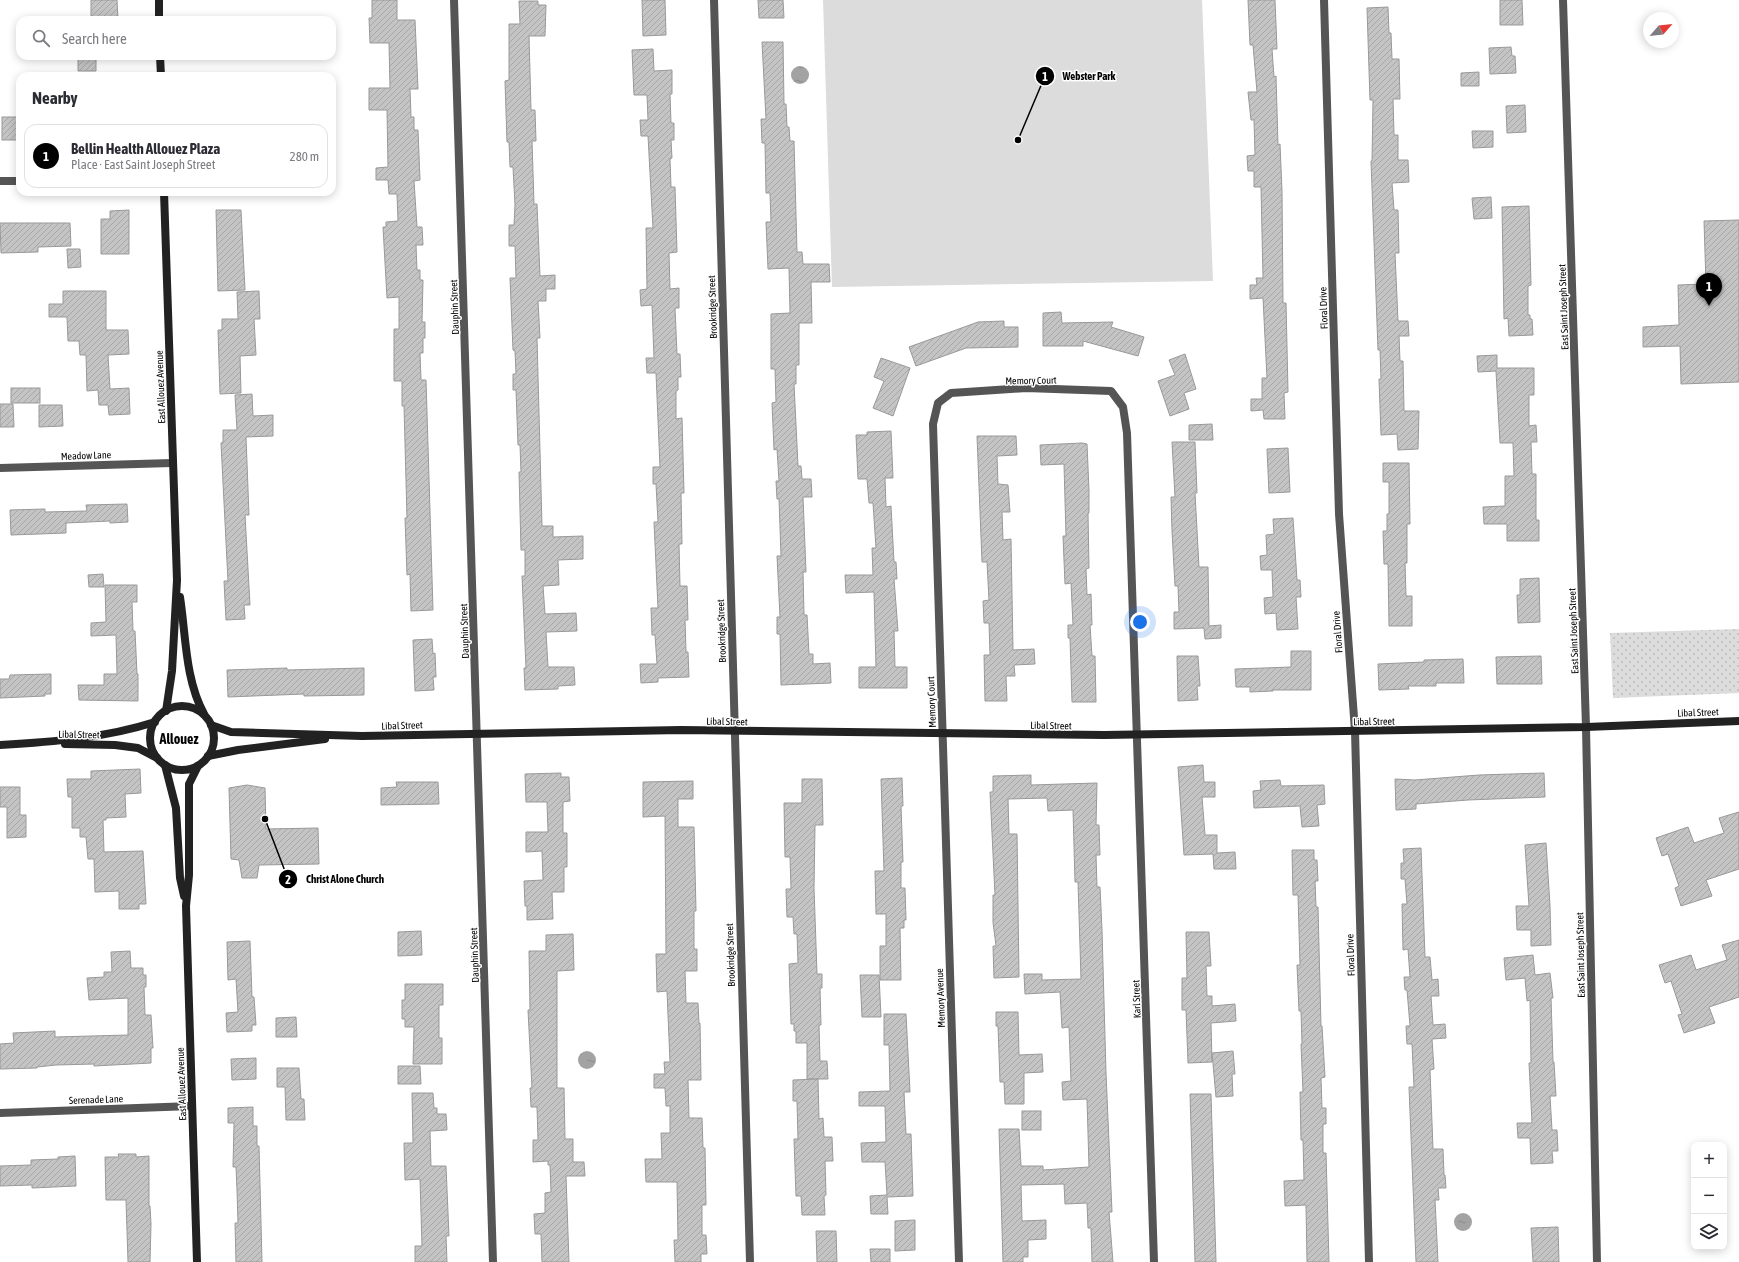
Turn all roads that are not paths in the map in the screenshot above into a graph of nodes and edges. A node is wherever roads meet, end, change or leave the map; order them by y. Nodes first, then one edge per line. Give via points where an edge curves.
1 (159, 0) edge
2 (454, 0) edge
3 (714, 0) edge
4 (1324, 0) edge
5 (1563, 0) edge
6 (159, 16) edge
7 (160, 60) edge
8 (161, 72) edge
9 (16, 181) edge
10 (0, 182) edge
11 (164, 196) edge
12 (172, 463) junction
13 (0, 468) edge
14 (177, 580) junction
15 (166, 711) junction
16 (204, 715) junction
17 (1739, 721) edge
18 (155, 722) junction
19 (211, 725) junction
20 (1586, 727) junction
21 (734, 731) junction
22 (1355, 731) junction
23 (477, 733) junction
24 (942, 733) junction
25 (1137, 735) junction
26 (362, 736) junction
27 (44, 743) junction
28 (0, 745) edge
29 (208, 756) junction
30 (158, 758) junction
31 (165, 765) junction
32 (198, 766) junction
33 (186, 906) junction
34 (192, 1106) junction
35 (0, 1113) edge
36 (197, 1262) edge
37 (493, 1262) edge
38 (750, 1262) edge
39 (959, 1262) edge
40 (1154, 1262) edge
41 (1369, 1262) edge
42 (1597, 1262) edge

1 - 6 street
2 - 23 street, Dauphin Street
3 - 21 street, Brookridge Street
4 - 22 street, Floral Drive via 1339,514
5 - 20 street, East Saint Joseph Street
7 - 8 street
9 - 10 street
11 - 12 street, East Allouez Avenue
12 - 13 street, Meadow Lane
12 - 14 street, East Allouez Avenue
14 - 15 street, East Allouez Avenue via 172,671
14 - 16 street, East Allouez Avenue via 191,681 196,700
15 - 16 street via 186,707 196,709
15 - 18 street
16 - 19 street
17 - 20 street, Libal Street
18 - 27 street, Libal Street via 115,733
18 - 30 street via 151,731 151,741
19 - 26 street, Libal Street via 231,732
19 - 29 street via 214,735 213,746
20 - 22 street, Libal Street
20 - 42 street, East Saint Joseph Street
21 - 23 street, Libal Street
21 - 24 street, Libal Street
21 - 38 street, Brookridge Street
22 - 25 street, Libal Street
22 - 41 street, Floral Drive
23 - 26 street, Libal Street
23 - 37 street, Dauphin Street
24 - 25 street, Libal Street
24 - 25 street, Memory Court via 933,424 938,403 951,393 1026,388 1111,391 1123,407 1127,433
24 - 39 street, Memory Avenue
25 - 40 street, Karl Street
26 - 29 street, Libal Street via 238,750
27 - 28 street, Libal Street
27 - 30 street, Libal Street via 115,744 138,748
29 - 32 street
30 - 31 street
31 - 32 street via 181,770
31 - 33 street, East Allouez Avenue via 176,808 180,878
32 - 33 street, East Allouez Avenue via 189,784 189,875
33 - 34 street, East Allouez Avenue
34 - 35 street, Serenade Lane
34 - 36 street, East Allouez Avenue

